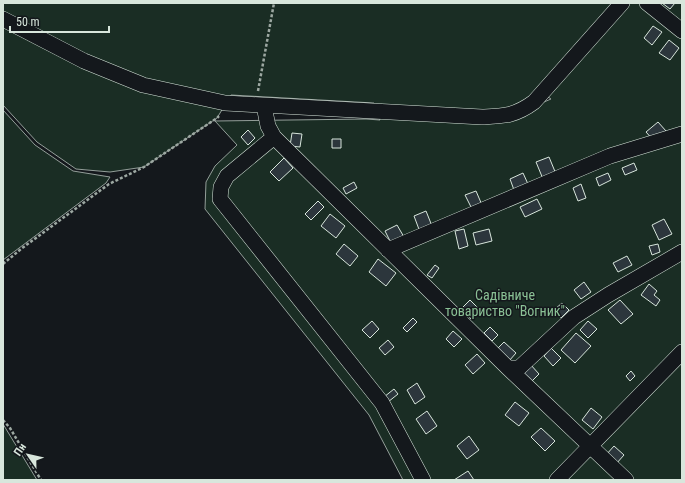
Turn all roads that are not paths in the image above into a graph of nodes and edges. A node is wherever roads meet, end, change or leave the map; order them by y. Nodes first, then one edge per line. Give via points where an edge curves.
1 (622, 3) edge
2 (647, 3) edge
3 (3, 19) edge
4 (682, 31) edge
5 (259, 105) junction
6 (682, 134) edge
7 (274, 136) junction
8 (388, 250) junction
9 (682, 252) edge
10 (682, 352) edge
11 (508, 368) junction
12 (589, 447) junction
13 (423, 480) edge
14 (557, 480) edge
15 (626, 480) edge

1 - 5 street via 534,102 508,116 482,118
2 - 4 street
3 - 5 street via 84,61 143,85 225,103
5 - 7 street
6 - 8 street via 610,156
7 - 8 street
7 - 13 street via 227,176 221,187 220,199 382,403
8 - 11 street
9 - 11 street via 574,317 520,368
10 - 12 street
11 - 12 street
12 - 14 street
12 - 15 street

